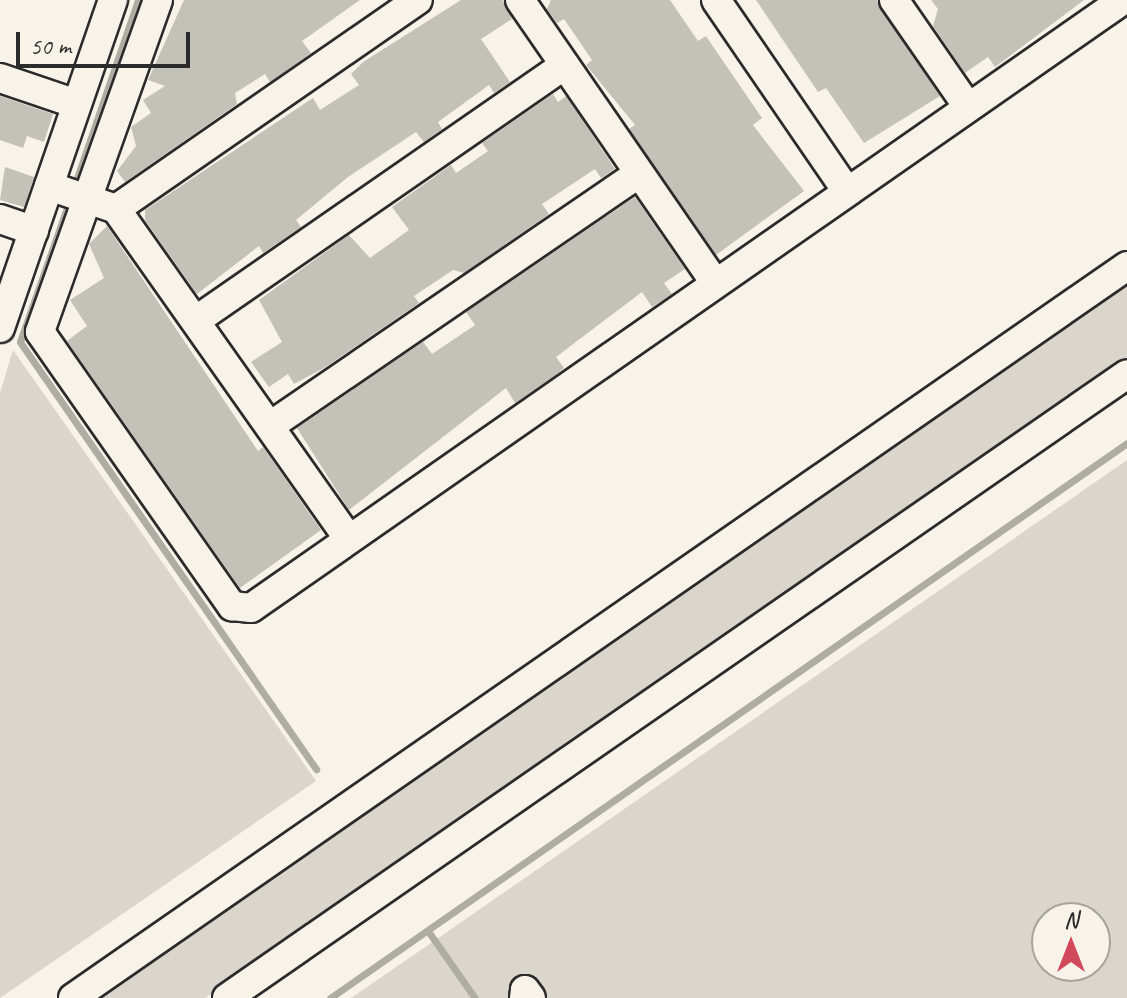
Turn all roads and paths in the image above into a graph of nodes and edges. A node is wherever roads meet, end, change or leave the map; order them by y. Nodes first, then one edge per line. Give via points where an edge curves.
1 (113, 0) edge
2 (158, 0) edge
3 (418, 0) edge
4 (520, 0) edge
5 (716, 0) edge
6 (1123, 0) edge
7 (900, 2) edge
8 (565, 65) junction
9 (0, 78) edge
10 (77, 104) junction
11 (968, 107) junction
12 (639, 173) junction
13 (847, 191) junction
14 (70, 193) junction
15 (116, 209) junction
16 (0, 219) edge
17 (34, 231) junction
18 (1127, 266) edge
19 (715, 283) junction
20 (198, 319) junction
21 (0, 328) edge
22 (1127, 374) edge
23 (270, 426) junction
24 (347, 537) junction
25 (73, 998) edge
26 (227, 998) edge
27 (524, 998) edge
28 (531, 998) edge

1 - 10 street
2 - 14 street
3 - 15 street
4 - 8 street
5 - 13 street
6 - 11 street
7 - 11 street
8 - 12 street
8 - 20 street
9 - 10 street
10 - 14 street
11 - 13 street
12 - 19 street
12 - 23 street
13 - 19 street
14 - 15 street
14 - 17 street
14 - 24 street via 40,332 232,606 251,608
15 - 20 street
16 - 17 street
17 - 21 street
18 - 25 street
19 - 24 street
20 - 23 street
22 - 26 street
23 - 24 street
27 - 28 street via 525,990

